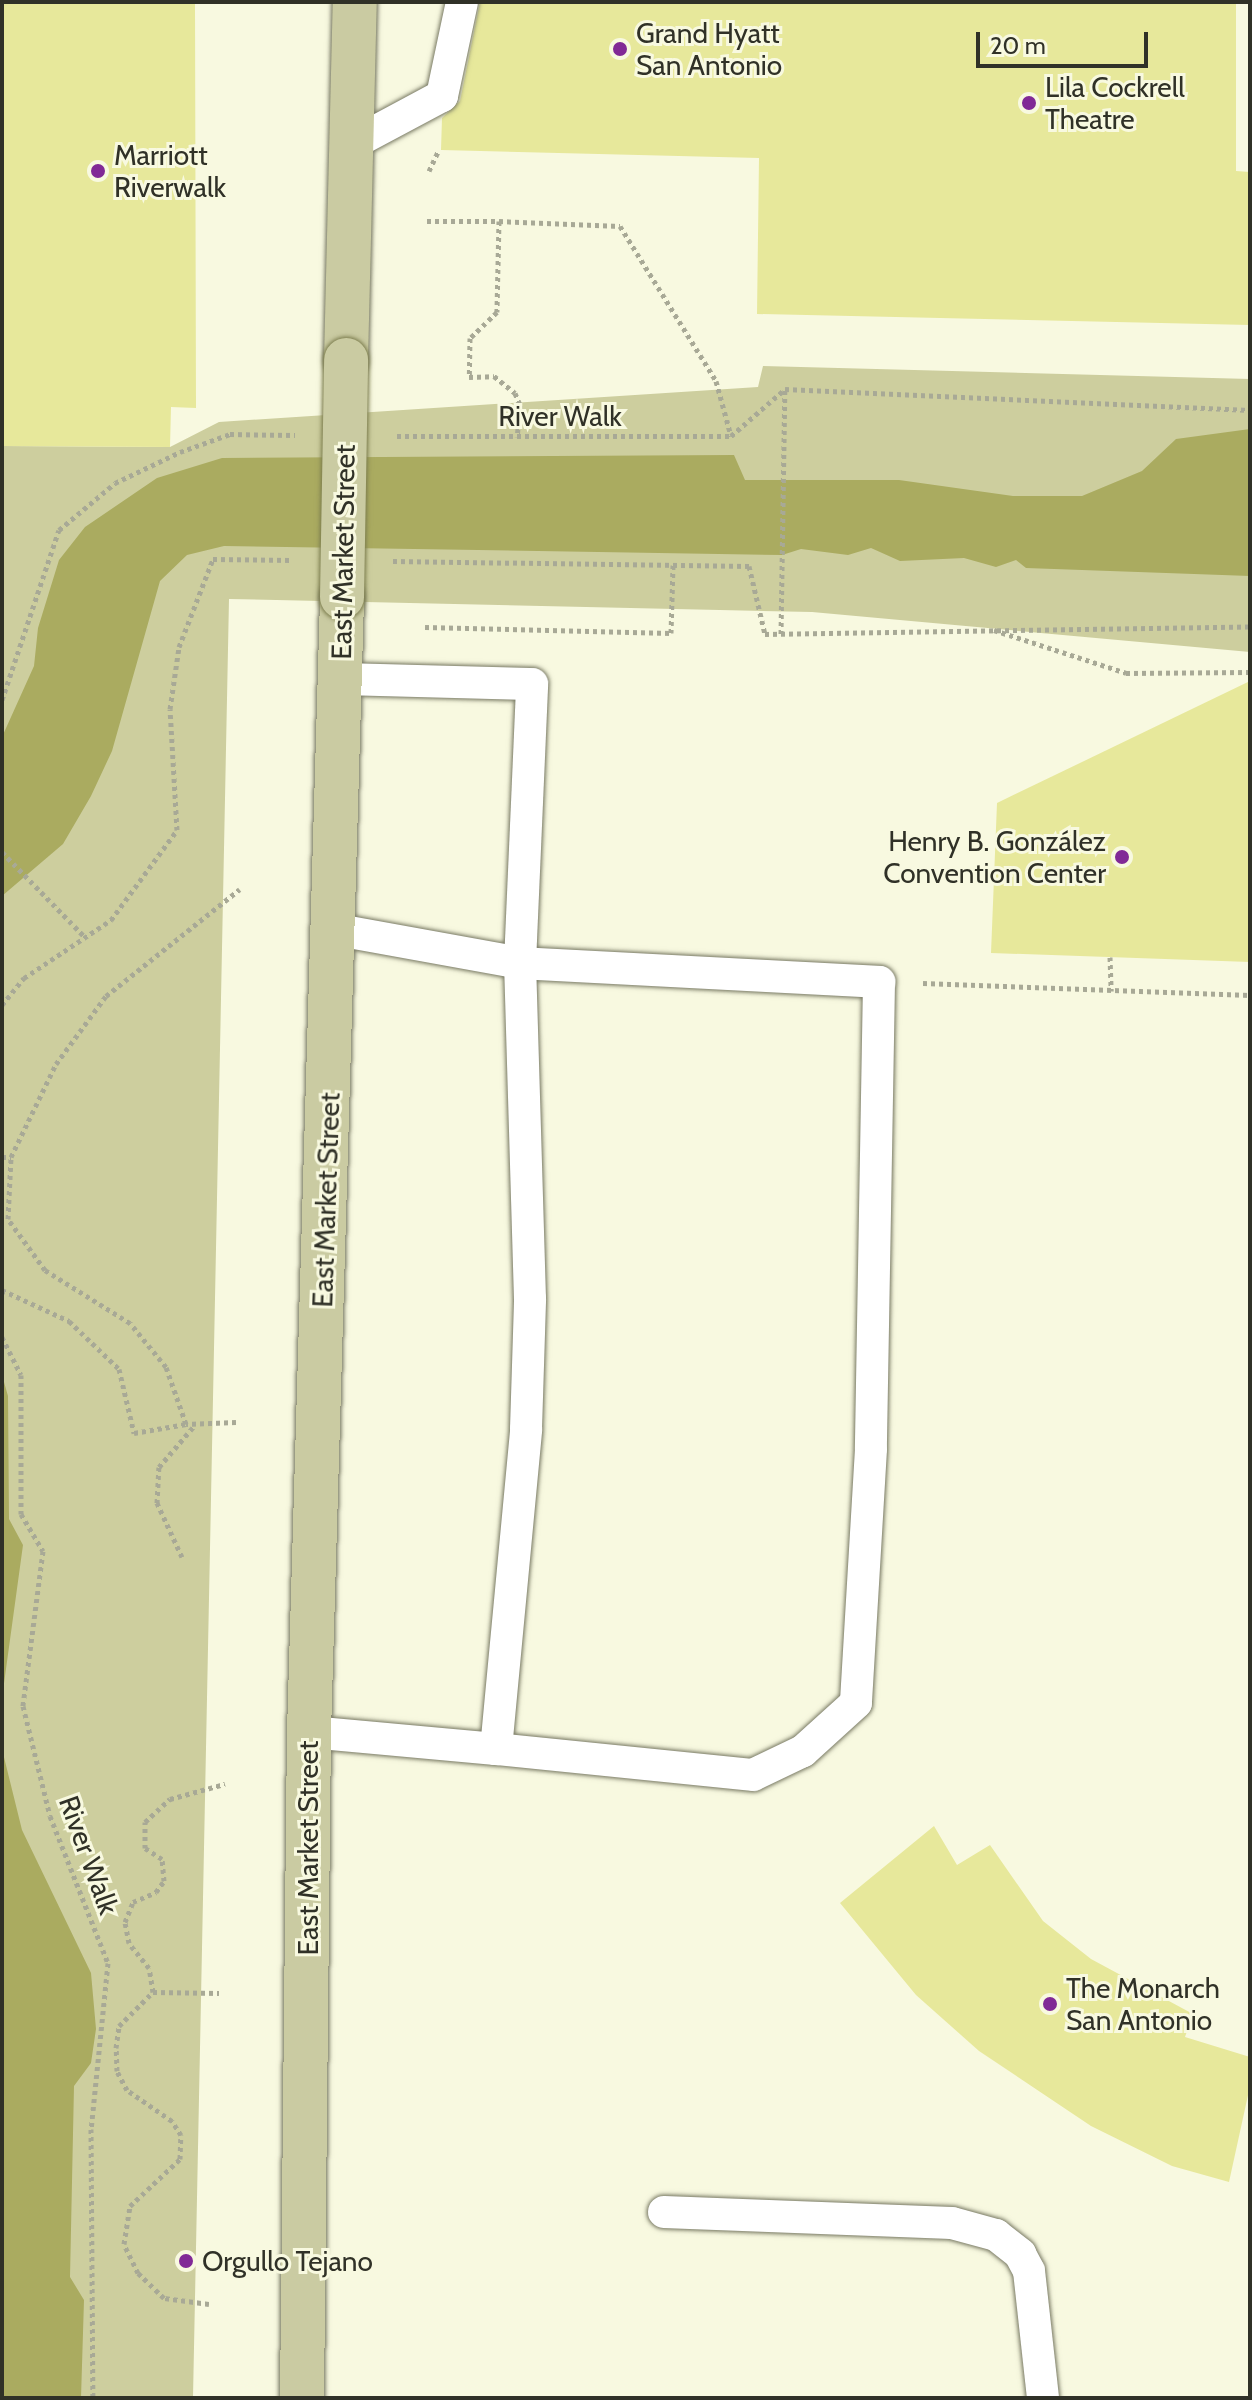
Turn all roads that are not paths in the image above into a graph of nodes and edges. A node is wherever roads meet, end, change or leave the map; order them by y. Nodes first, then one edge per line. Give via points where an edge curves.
1 (355, 2) edge
2 (462, 2) edge
3 (352, 144) junction
4 (340, 679) junction
5 (333, 929) junction
6 (520, 963) junction
7 (309, 1732) junction
8 (496, 1749) junction
9 (664, 2212) dead end
10 (302, 2398) edge
11 (1043, 2398) edge

1 - 3 main road, East Market Street
2 - 3 lane via 442,96
3 - 4 main road, East Market Street, bridge
4 - 5 main road, East Market Street
4 - 6 lane via 532,684
5 - 6 lane
5 - 7 main road, East Market Street
6 - 8 lane via 529,1357
6 - 8 lane via 879,982 871,1449 856,1703 803,1751 753,1775
7 - 8 lane
7 - 10 main road, East Market Street
9 - 11 lane via 952,2223 996,2235 1020,2254 1029,2271

